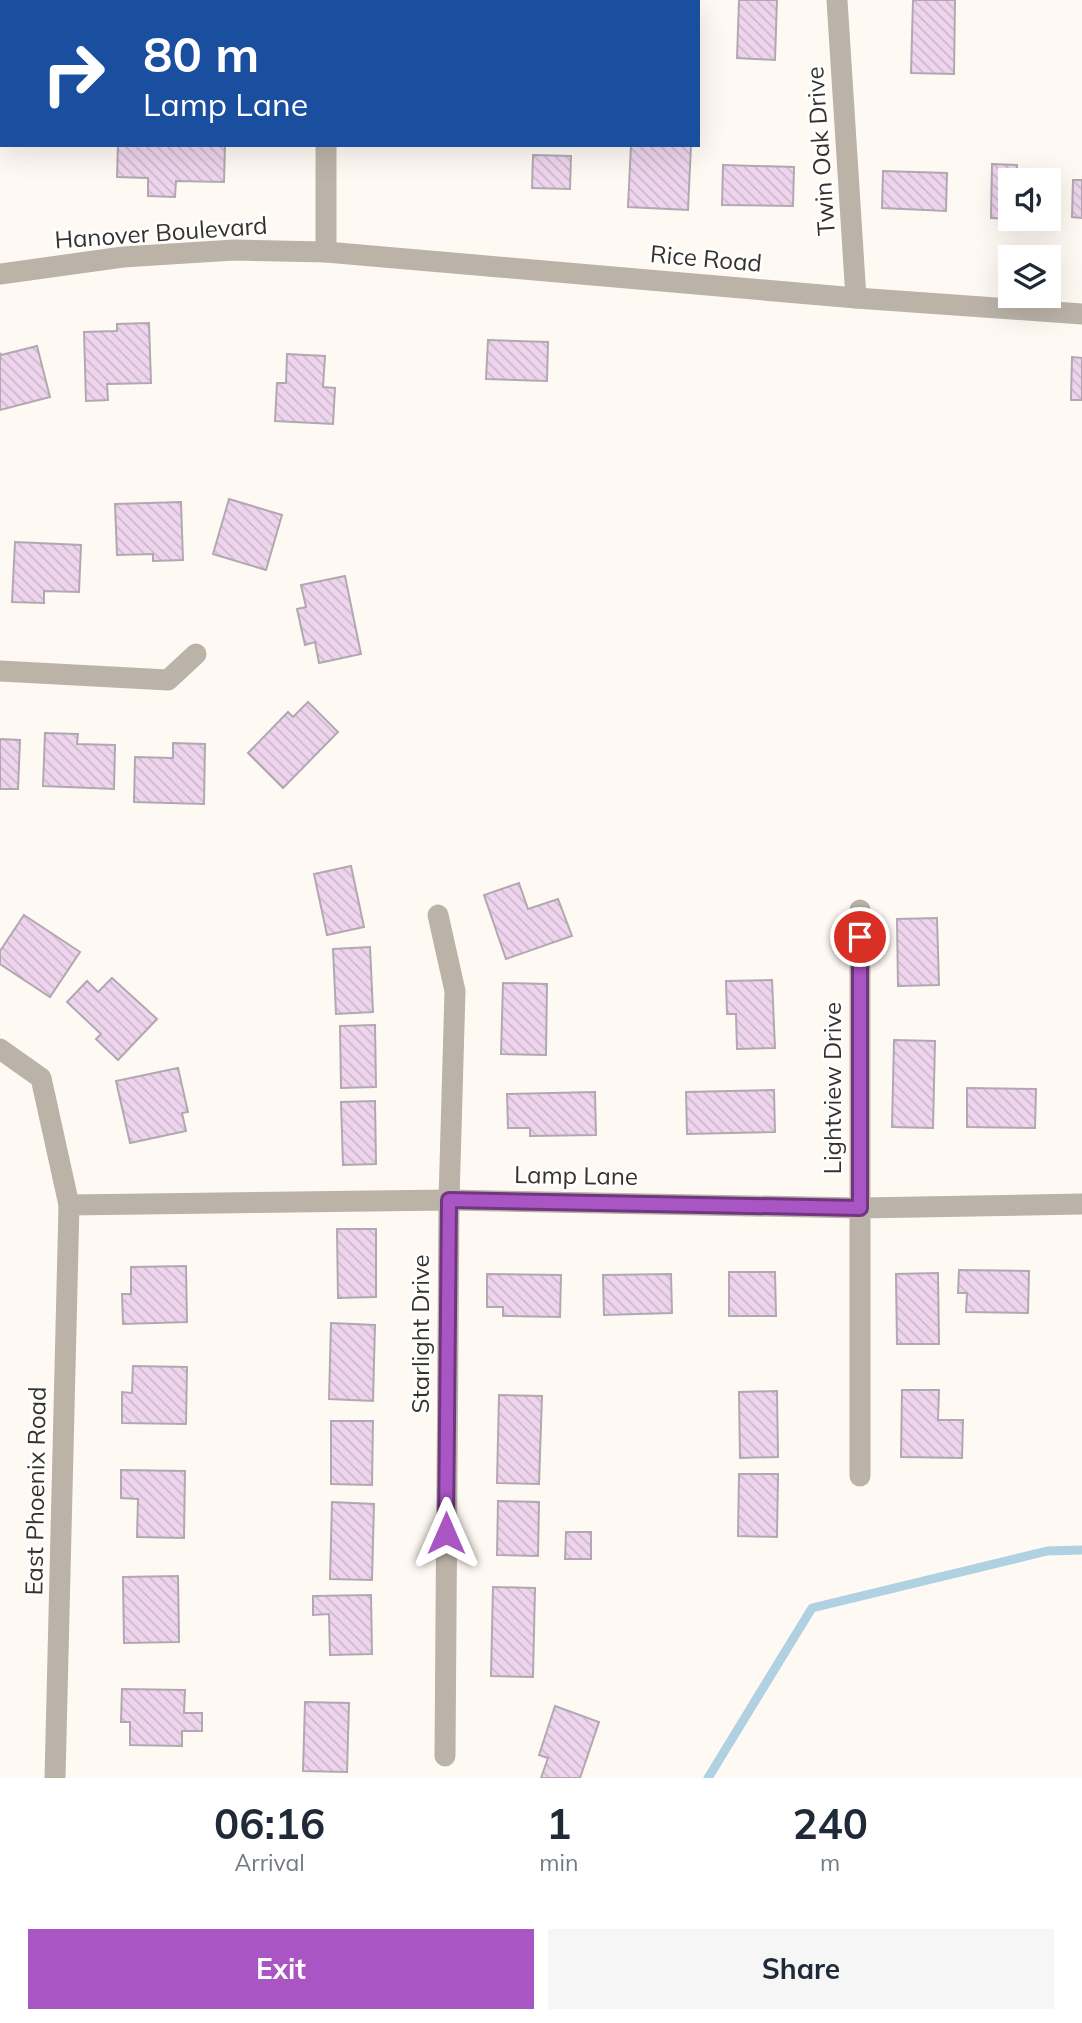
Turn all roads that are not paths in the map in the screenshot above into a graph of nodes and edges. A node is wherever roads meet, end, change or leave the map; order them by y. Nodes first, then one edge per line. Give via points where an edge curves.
1 (837, 0) edge
2 (326, 147) edge
3 (326, 252) junction
4 (0, 274) edge
5 (856, 298) junction
6 (1082, 314) edge
7 (196, 654) dead end
8 (0, 671) edge
9 (860, 911) dead end
10 (438, 915) dead end
11 (0, 1049) edge
12 (449, 1200) junction
13 (1082, 1203) edge
14 (69, 1205) junction
15 (860, 1208) junction
16 (860, 1476) dead end
17 (444, 1756) dead end
18 (55, 1778) edge

1 - 5 street, Twin Oak Drive
2 - 3 street
3 - 4 street, Hanover Boulevard via 234,250 123,257
3 - 5 street, Rice Road
5 - 6 street, Rice Road
7 - 8 street via 168,680
9 - 15 street, Lightview Drive
10 - 12 street, Starlight Drive via 455,991
11 - 14 street, East Phoenix Road via 41,1078
12 - 14 street, Lamp Lane
12 - 15 street, Lamp Lane
12 - 17 street, Starlight Drive
13 - 15 street, Lamp Lane
14 - 18 street, East Phoenix Road
15 - 16 street, Lightview Drive

